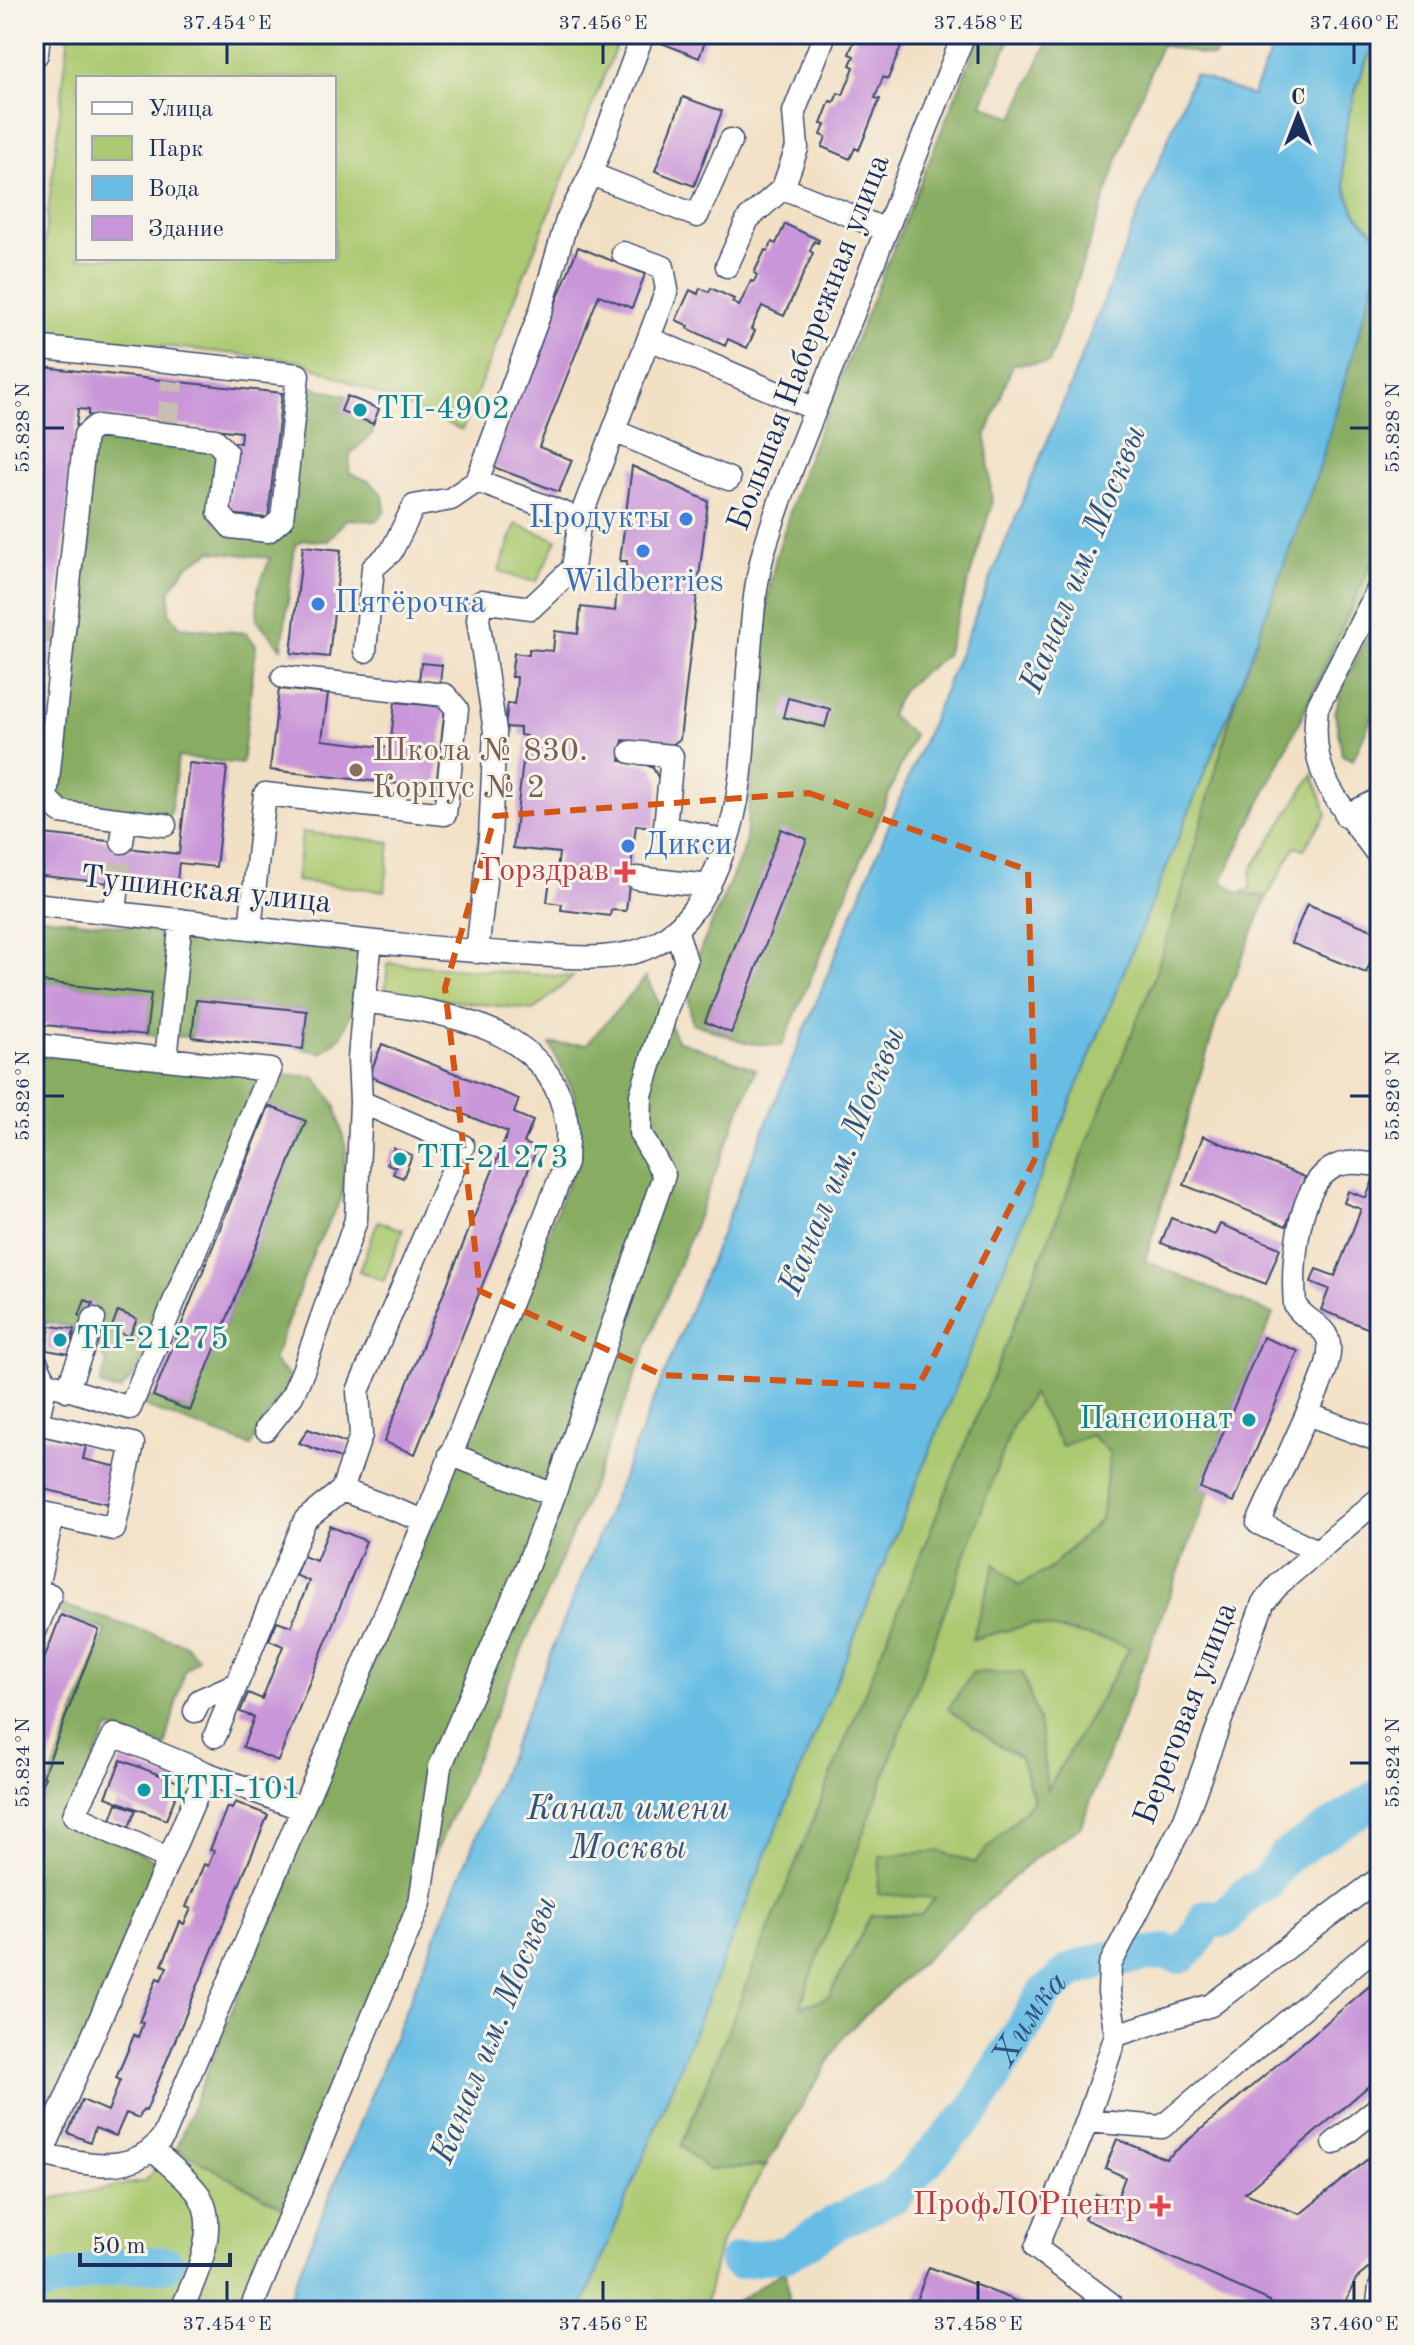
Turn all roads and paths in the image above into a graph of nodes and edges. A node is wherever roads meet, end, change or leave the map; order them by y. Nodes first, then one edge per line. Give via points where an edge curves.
1 (36, 34) edge
2 (643, 34) edge
3 (825, 34) edge
4 (964, 34) edge
5 (34, 53) edge
6 (731, 140) dead end
7 (591, 174) junction
8 (783, 188) junction
9 (886, 230) junction
10 (623, 253) dead end
11 (727, 266) dead end
12 (650, 339) junction
13 (34, 347) edge
14 (815, 409) junction
15 (614, 431) junction
16 (729, 479) dead end
17 (477, 481) junction
18 (580, 519) junction
19 (1380, 586) edge
20 (365, 651) dead end
21 (283, 677) dead end
22 (631, 752) dead end
23 (1380, 799) edge
24 (1346, 816) junction
25 (165, 825) dead end
26 (726, 844) junction
27 (1380, 858) edge
28 (637, 878) dead end
29 (118, 884) tunnel mouth
30 (709, 886) junction
31 (34, 904) edge
32 (115, 913) junction
33 (181, 920) junction
34 (250, 928) junction
35 (676, 929) junction
36 (371, 942) junction
37 (477, 952) junction
38 (364, 1001) junction
39 (34, 1045) edge
40 (166, 1059) junction
41 (361, 1102) junction
42 (1380, 1165) edge
43 (94, 1319) dead end
44 (34, 1357) edge
45 (49, 1384) edge
46 (1307, 1414) junction
47 (36, 1422) edge
48 (266, 1429) dead end
49 (1380, 1441) edge
50 (450, 1454) junction
51 (342, 1490) junction
52 (554, 1495) junction
53 (1380, 1498) edge
54 (43, 1513) edge
55 (425, 1521) junction
56 (1317, 1551) junction
57 (35, 1591) edge
58 (34, 1634) edge
59 (236, 1684) junction
60 (195, 1711) dead end
61 (215, 1736) dead end
62 (206, 1773) junction
63 (302, 1809) junction
64 (169, 1859) junction
65 (1380, 1878) edge
66 (1380, 1943) edge
67 (1116, 2035) junction
68 (1380, 2106) edge
69 (1087, 2121) junction
70 (1334, 2143) dead end
71 (152, 2149) junction
72 (38, 2157) edge
73 (1380, 2287) edge
74 (181, 2311) edge
75 (250, 2311) edge
76 (1108, 2311) edge
77 (1377, 2311) edge

1 - 5 main road
2 - 7 street
3 - 8 street via 794,112 797,148
4 - 9 street, Большая Набережная улица
6 - 7 street via 697,216
7 - 17 street via 567,220 541,310
8 - 9 street
8 - 11 street via 748,219
9 - 14 street, Большая Набережная улица
10 - 12 street via 663,267 667,290
12 - 14 street
12 - 15 street
13 - 25 street via 173,371 298,375 282,519 268,531 231,527 219,513 226,452 215,440 166,429 96,426 85,435 59,634 46,798 60,812 124,831
14 - 26 street, Большая Набережная улица via 763,557 736,807
15 - 16 street
15 - 18 street
17 - 18 street
17 - 20 street via 451,499 414,506 391,552 373,568
18 - 37 street via 573,568 531,608 481,601 478,619 495,731
19 - 24 street via 1317,708 1316,752
21 - 34 street via 445,695 457,709 445,814 265,794
22 - 26 street via 672,756 665,827
23 - 24 street
24 - 27 street
26 - 30 street, Большая Набережная улица
28 - 30 street
29 - 32 street
30 - 35 street, Большая Набережная улица
31 - 32 street, Тушинская улица
32 - 33 street, Тушинская улица
33 - 34 street, Тушинская улица
33 - 40 street
34 - 36 street, Тушинская улица
35 - 37 street, Большая Набережная улица via 656,943 619,955
35 - 52 street via 686,961 641,1095 640,1133 664,1175
36 - 37 street, Большая Набережная улица
36 - 38 street
38 - 41 street
38 - 50 street via 441,1012 522,1046 556,1091 567,1125 566,1163
39 - 40 street
40 - 45 street via 270,1070 130,1408
41 - 48 street via 356,1220 303,1371 292,1396
41 - 51 street via 463,1146 358,1391 361,1435
42 - 46 street via 1349,1163 1326,1172 1304,1210 1296,1243 1295,1305 1325,1332 1331,1349
43 - 45 street
44 - 45 street
45 - 47 street
46 - 49 street
46 - 56 street via 1258,1523
47 - 54 street via 133,1444 114,1529
50 - 52 street
50 - 55 street
51 - 55 street
51 - 59 street via 305,1520
52 - 75 street via 440,1767 420,1903
53 - 56 street, Береговая улица
54 - 57 street
55 - 63 street
56 - 67 street, Береговая улица via 1263,1603 1185,1819 1114,1955 1109,1992
57 - 58 street via 50,1595
59 - 60 street via 200,1700
59 - 61 street
62 - 63 street
62 - 64 street
62 - 64 street via 114,1735 74,1815
63 - 71 street via 164,2135
64 - 72 street
65 - 67 street via 1211,2005
66 - 69 street via 1162,2127
67 - 69 street
68 - 70 street
69 - 76 street via 1036,2248 1111,2304
71 - 72 street via 107,2165
71 - 74 street via 197,2192 206,2208 207,2237
73 - 77 street

